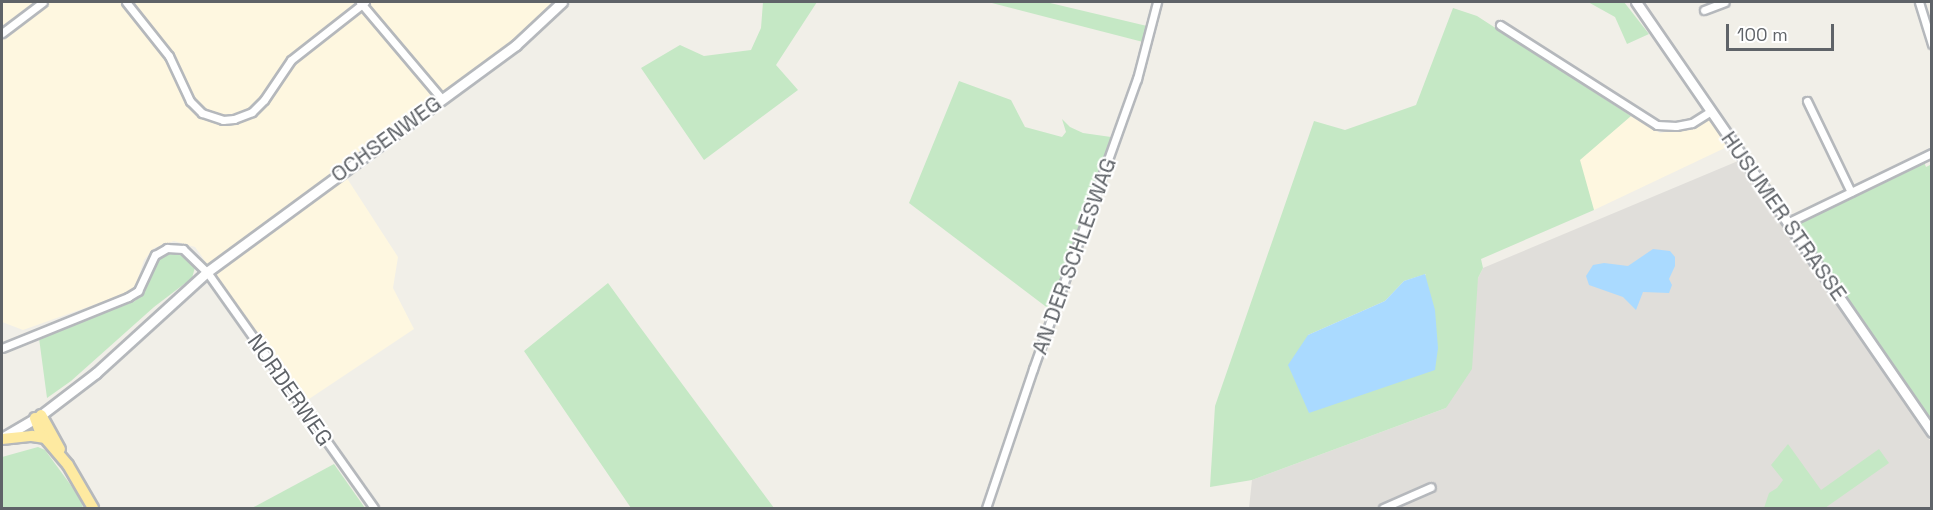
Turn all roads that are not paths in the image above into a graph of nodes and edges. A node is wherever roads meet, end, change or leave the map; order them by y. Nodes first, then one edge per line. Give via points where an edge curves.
1 (43, 2) edge
2 (126, 2) edge
3 (362, 2) edge
4 (562, 2) edge
5 (1156, 2) edge
6 (1636, 2) edge
7 (1725, 2) edge
8 (1919, 2) edge
9 (1704, 10) dead end
10 (1500, 25) dead end
11 (2, 33) edge
12 (1932, 44) edge
13 (442, 99) junction
14 (1807, 101) dead end
15 (1711, 111) junction
16 (1932, 153) edge
17 (1851, 192) junction
18 (1787, 223) junction
19 (207, 272) junction
20 (2, 348) edge
21 (38, 417) junction
22 (1932, 432) edge
23 (44, 438) junction
24 (2, 439) edge
25 (68, 465) junction
26 (1431, 488) dead end
27 (91, 506) edge
28 (374, 508) edge
29 (986, 508) edge
30 (1383, 508) edge

1 - 11 street
2 - 3 street via 169,56 189,101 202,113 223,120 252,112 291,60
3 - 13 street
4 - 13 main road, OCHSENWEG via 516,45
5 - 29 street, AN DER SCHLESWAG via 1137,79
6 - 15 main road, HUSUMER STRASSE
7 - 9 street
8 - 12 street
10 - 15 street via 1657,125 1692,123
13 - 19 main road, OCHSENWEG
14 - 17 street
15 - 18 main road, HUSUMER STRASSE
16 - 17 street
17 - 18 street
18 - 22 main road, HUSUMER STRASSE
19 - 20 street via 183,249 162,250 149,265 138,291
19 - 21 main road, OCHSENWEG via 96,374
19 - 28 street, NORDERWEG
21 - 23 highway
21 - 24 main road, OCHSENWEG
21 - 25 highway
23 - 24 highway
23 - 25 highway
25 - 27 highway
26 - 30 street

